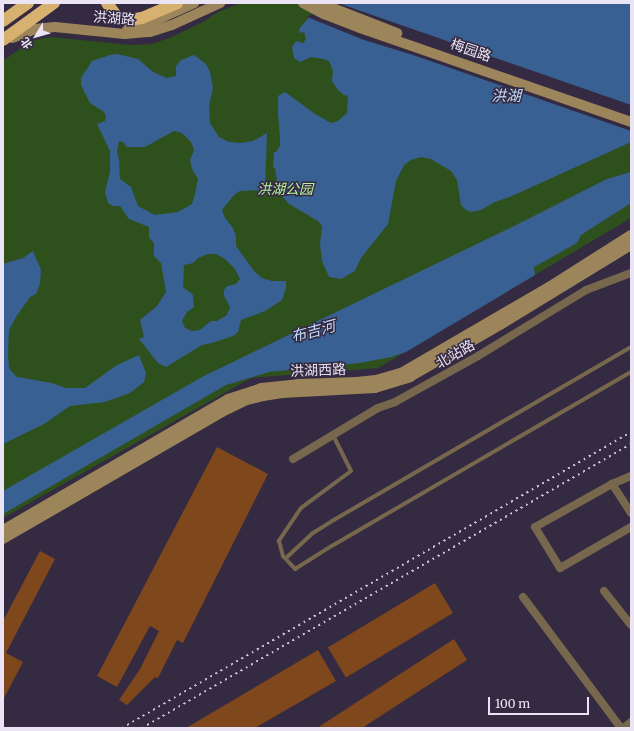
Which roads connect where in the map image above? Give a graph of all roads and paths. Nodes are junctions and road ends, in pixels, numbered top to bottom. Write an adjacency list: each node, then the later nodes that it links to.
1 (28, 3): 9 (highway)
2 (54, 3): 11 (highway)
3 (107, 3): 4 (highway)
4 (177, 3)
5 (194, 3): 10 (main road)
6 (220, 3): 10 (main road, 洪湖路)
7 (303, 3): 13 (main road, 梅园路)
8 (320, 3): 12 (main road, 梅园路)
9 (3, 21)
10 (110, 32): 11 (main road, 洪湖路)
11 (3, 41)
12 (631, 115)
13 (631, 122)
14 (631, 238): 24 (main road, 洪湖西路); 25 (main road, 洪湖西路)
15 (631, 274): 18 (street, 北站路)
16 (631, 347): 26 (lane)
17 (631, 372): 26 (lane)
18 (333, 435): 19 (street, 北站路); 26 (lane)
19 (293, 459)
20 (631, 476): 21 (street)
21 (612, 484): 22 (street); 23 (street)
22 (631, 513)
23 (631, 527)
24 (3, 530)
25 (3, 539)
26 (286, 558)
27 (604, 591): 29 (street)
28 (523, 597): 30 (street)
29 (631, 625)
30 (627, 726)

